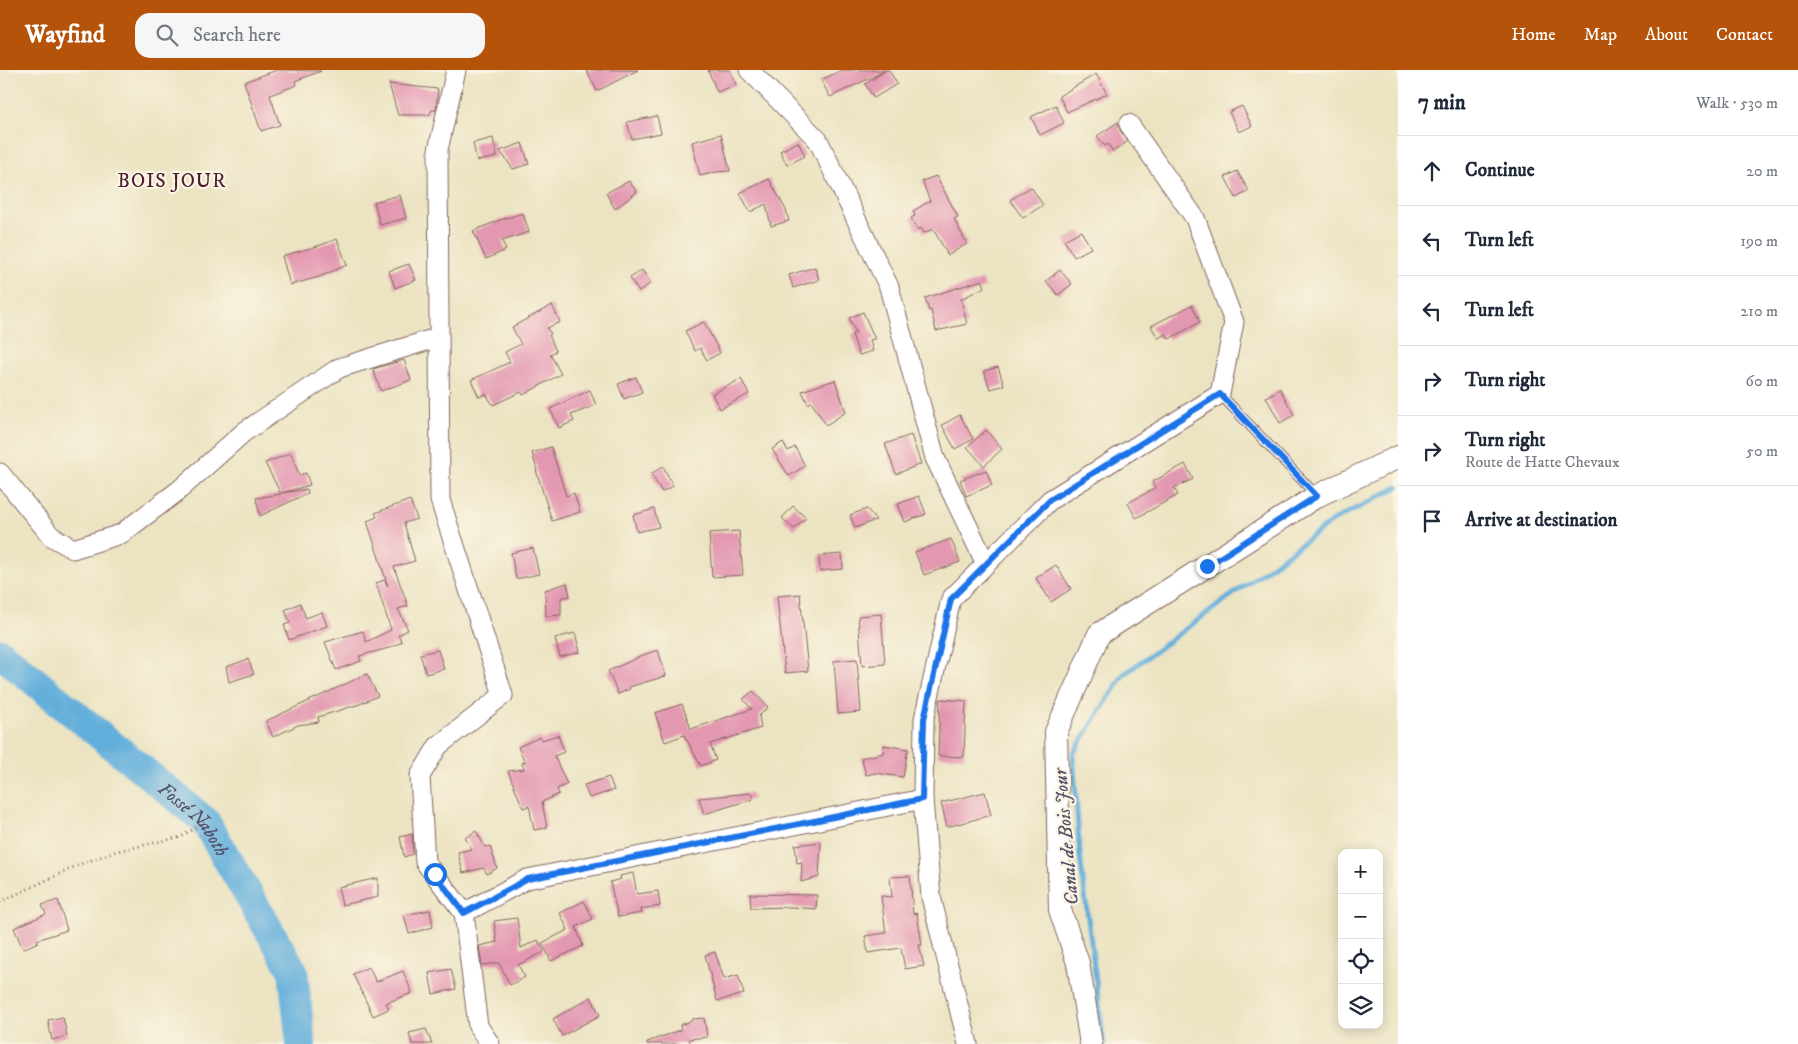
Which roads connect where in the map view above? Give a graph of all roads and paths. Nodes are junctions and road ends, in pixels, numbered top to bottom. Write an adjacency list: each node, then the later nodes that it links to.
1 (456, 70): 4 (street)
2 (749, 70): 9 (street)
3 (1129, 124): 5 (street)
4 (439, 337): 7 (street); 13 (street)
5 (1220, 394): 8 (lane); 9 (street)
6 (1398, 457): 8 (street)
7 (0, 473)
8 (1317, 496): 16 (street)
9 (986, 564): 10 (street)
10 (922, 799): 13 (street); 15 (street)
11 (204, 821): 12 (path)
12 (0, 902)
13 (464, 913): 14 (street)
14 (490, 1044)
15 (968, 1044)
16 (1092, 1044)

